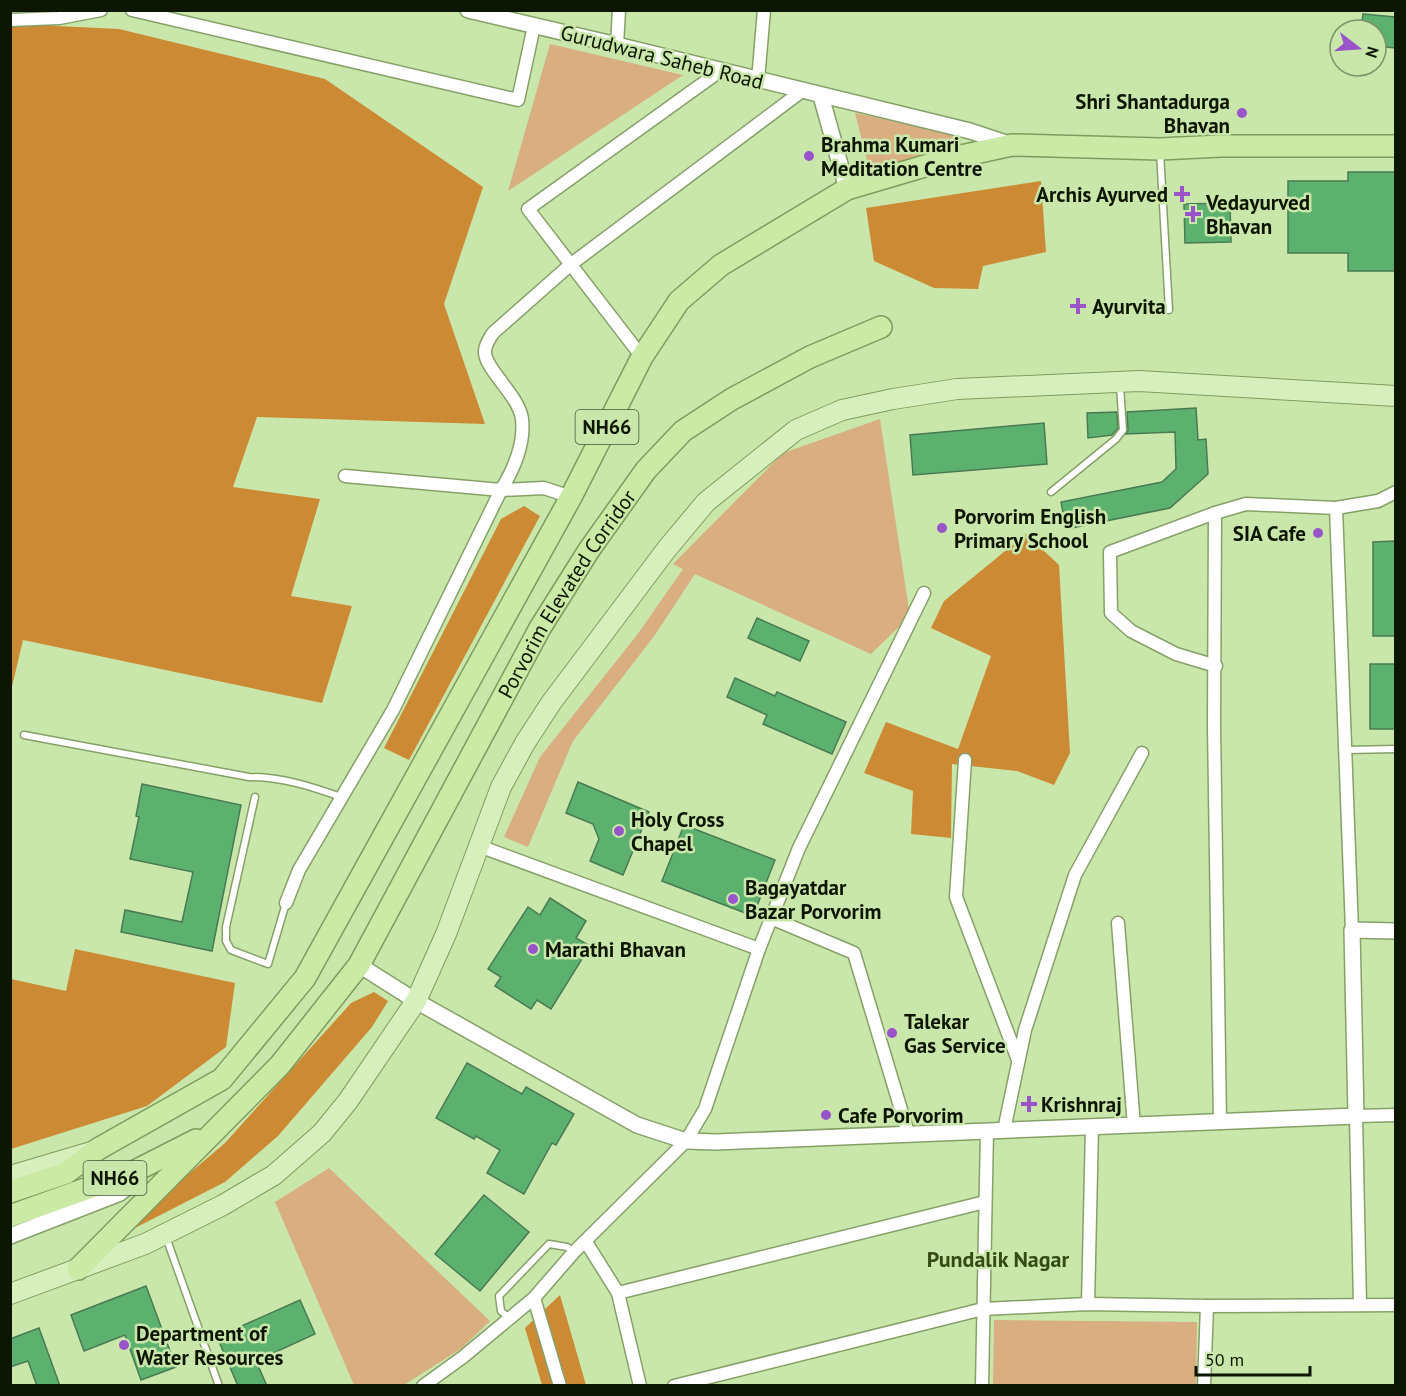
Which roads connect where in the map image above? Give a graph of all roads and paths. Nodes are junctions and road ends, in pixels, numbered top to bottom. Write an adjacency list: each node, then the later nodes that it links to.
1 (100, 10): 6 (street)
2 (132, 10): 7 (street)
3 (468, 10): 7 (street, Gurudwara Saheb Road)
4 (619, 10): 8 (street)
5 (764, 10): 10 (street)
6 (10, 20)
7 (534, 26): 8 (street, Gurudwara Saheb Road)
8 (617, 45): 9 (street, Gurudwara Saheb Road)
9 (720, 71): 10 (street, Gurudwara Saheb Road); 17 (street)
10 (758, 80): 11 (street, Gurudwara Saheb Road)
11 (802, 91): 12 (street, Gurudwara Saheb Road); 17 (street)
12 (821, 96): 13 (street, Gurudwara Saheb Road); 16 (street)
13 (1012, 145): 15 (highway, NH66); 16 (highway, NH66)
14 (1395, 146): 15 (highway, NH66)
15 (1160, 149): 18 (lane)
16 (846, 189): 20 (highway, NH66)
17 (570, 265): 20 (street); 24 (street)
18 (1169, 310)
19 (881, 327): 46 (highway, Porvorim Elevated Corridor)
20 (642, 357): 27 (highway, NH66)
21 (1120, 382): 22 (main road); 25 (lane); 39 (main road)
22 (1395, 396)
23 (345, 476): 24 (street)
24 (501, 490): 27 (street); 38 (street)
25 (1051, 492)
26 (1395, 492): 28 (street)
27 (571, 497): 59 (highway, NH66)
28 (1336, 508): 29 (street); 34 (street)
29 (1215, 513): 31 (street); 31 (street)
30 (924, 593): 41 (street)
31 (1216, 666): 51 (street)
32 (24, 735): 38 (lane)
33 (1395, 749): 34 (lane)
34 (1346, 750): 43 (street)
35 (1142, 753): 48 (street)
36 (965, 759): 48 (street)
37 (255, 797): 40 (lane)
38 (342, 797): 40 (street)
39 (479, 846): 45 (street); 47 (main road)
40 (286, 903)
41 (771, 918): 45 (street); 57 (street)
42 (1118, 923): 52 (street)
43 (1352, 930): 44 (street); 50 (street)
44 (1395, 931)
45 (759, 950): 58 (street)
46 (359, 965): 47 (street); 54 (highway, NH66)
47 (416, 1000): 58 (street); 65 (main road)
48 (1019, 1061): 56 (street)
49 (1395, 1115): 50 (street)
50 (1356, 1116): 51 (street); 74 (street)
51 (1220, 1123): 52 (street)
52 (1134, 1125): 53 (street)
53 (1092, 1127): 56 (street); 73 (street)
54 (215, 1130): 60 (highway, NH66); 69 (highway)
55 (987, 1130): 56 (street); 57 (street); 63 (street)
56 (1004, 1130)
57 (908, 1133): 58 (street)
58 (686, 1141): 67 (street)
59 (98, 1149): 61 (main road); 62 (highway, NH66)
60 (144, 1166): 64 (highway, NH66); 66 (street)
61 (10, 1176)
62 (10, 1192)
63 (985, 1202): 70 (street); 77 (street)
64 (10, 1216)
65 (165, 1234): 69 (main road); 79 (lane)
66 (10, 1236)
67 (586, 1242): 68 (street); 70 (street)
68 (574, 1252): 72 (street); 78 (lane)
69 (78, 1269): 71 (main road)
70 (618, 1293): 82 (street)
71 (10, 1294)
72 (534, 1298): 78 (street); 81 (street)
73 (1088, 1304): 76 (street); 77 (street)
74 (1360, 1305): 75 (street); 76 (street)
75 (1395, 1305)
76 (1207, 1306): 85 (street)
77 (984, 1309): 83 (street); 84 (street)
78 (509, 1318): 80 (street)
79 (219, 1386)
80 (423, 1386)
81 (560, 1386)
82 (640, 1386)
83 (674, 1386)
84 (982, 1386)
85 (1204, 1386)

